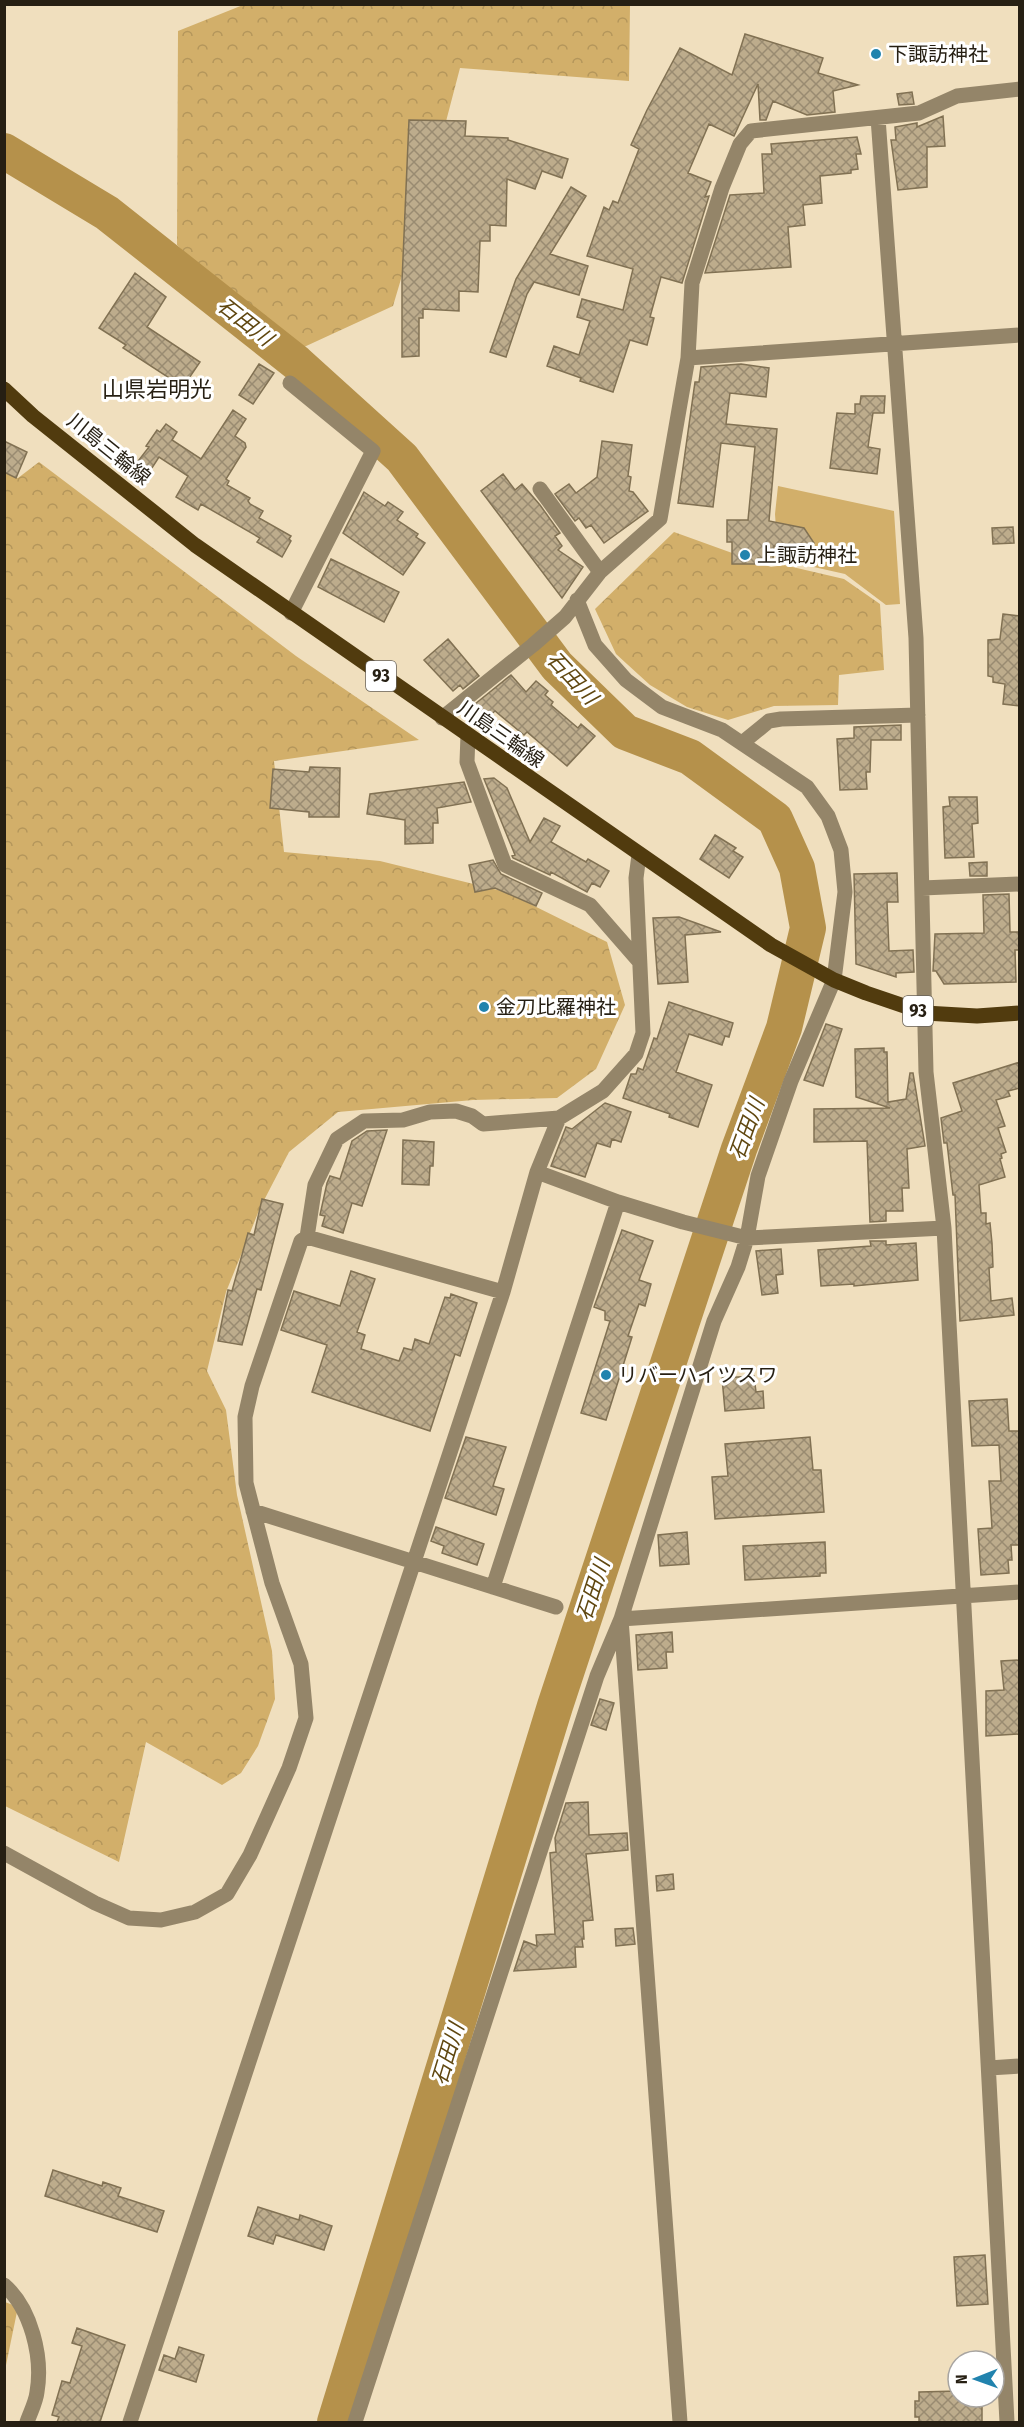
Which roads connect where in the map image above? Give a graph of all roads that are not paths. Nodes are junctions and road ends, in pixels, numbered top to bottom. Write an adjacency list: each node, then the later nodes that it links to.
1 (1020, 89): 2 (street)
2 (878, 118): 4 (street); 5 (street)
3 (1020, 335): 4 (street)
4 (894, 345): 5 (street); 12 (street)
5 (688, 358): 9 (street)
6 (290, 384): 11 (street)
7 (4, 389): 11 (main road, 川島三輪線 / 93)
8 (540, 489): 9 (street)
9 (600, 572): 10 (street)
10 (577, 600): 13 (street); 15 (street)
11 (291, 613): 13 (main road, 川島三輪線 / 93)
12 (918, 715): 15 (street); 18 (street)
13 (442, 718): 14 (main road, 川島三輪線 / 93)
14 (468, 735): 16 (main road, 川島三輪線 / 93); 19 (street)
15 (742, 743): 20 (street)
16 (639, 855): 19 (street); 20 (main road, 川島三輪線 / 93)
17 (1020, 884): 18 (street)
18 (922, 888): 21 (street)
19 (638, 960): 23 (street)
20 (829, 977): 21 (main road, 川島三輪線 / 93); 28 (street)
21 (925, 1013): 22 (main road, 川島三輪線 / 93); 26 (street)
22 (1020, 1013)
23 (559, 1118): 24 (street); 27 (street)
24 (537, 1172): 25 (street); 29 (street)
25 (618, 1202): 28 (street); 32 (street)
26 (944, 1228): 28 (street); 34 (street)
27 (307, 1237): 29 (street); 30 (street)
28 (747, 1238): 36 (street)
29 (503, 1292): 31 (street)
30 (254, 1511): 31 (street); 37 (street)
31 (415, 1561): 32 (street); 42 (street)
32 (493, 1587): 35 (street)
33 (1020, 1592): 34 (street)
34 (962, 1596): 36 (street); 39 (street)
35 (556, 1607)
36 (621, 1618): 43 (street); 44 (street)
37 (4, 1853)
38 (1020, 2066): 39 (street)
39 (989, 2068): 45 (street)
40 (4, 2285): 41 (street)
41 (27, 2422)
42 (130, 2422)
43 (355, 2422)
44 (680, 2422)
45 (1007, 2422)

